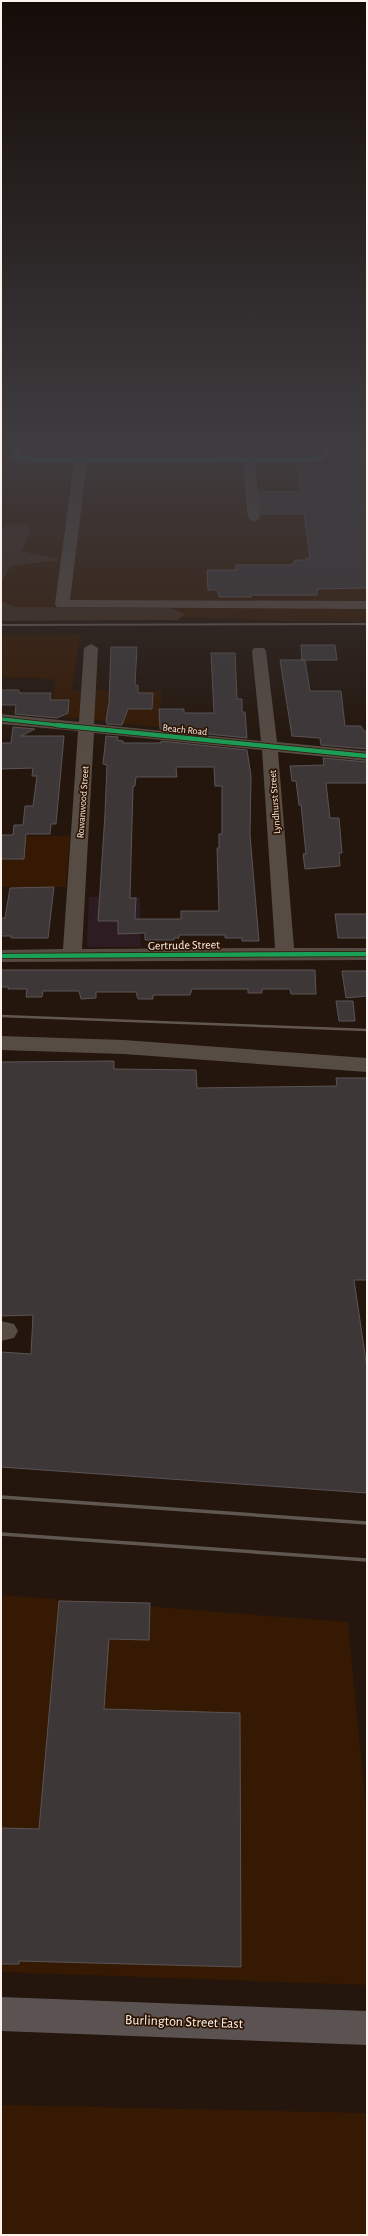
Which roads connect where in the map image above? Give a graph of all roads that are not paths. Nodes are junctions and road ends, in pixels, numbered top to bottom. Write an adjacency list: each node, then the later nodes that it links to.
1 (69, 547): 2 (street)
2 (367, 605)
3 (91, 648): 6 (street, Rowanwood Street)
4 (259, 651): 7 (street, Lyndhurst Street)
5 (1, 719): 6 (street, Beach Road)
6 (87, 728): 7 (street, Beach Road); 12 (street, Rowanwood Street)
7 (270, 747): 8 (street, Beach Road); 9 (street, Lyndhurst Street)
8 (367, 756)
9 (285, 954): 10 (street, Gertrude Street); 12 (street, Gertrude Street)
10 (367, 954)
11 (1, 956): 12 (street, Gertrude Street)
12 (72, 956)
13 (1, 1043): 14 (street)
14 (367, 1065)
15 (1, 2014): 16 (main road, Burlington Street East)
16 (367, 2028)

